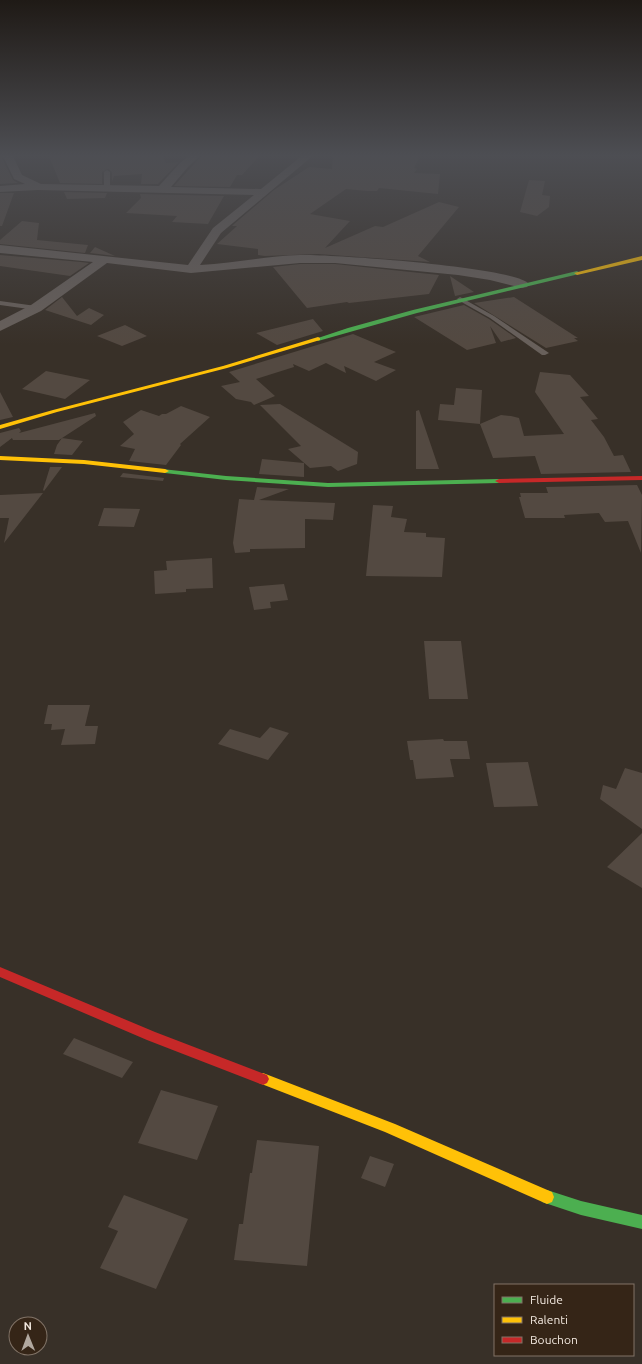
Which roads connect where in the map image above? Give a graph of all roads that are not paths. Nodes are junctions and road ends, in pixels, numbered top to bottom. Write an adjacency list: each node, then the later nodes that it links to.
1 (233, 218): 5 (street)
2 (0, 249): 4 (street)
3 (642, 258): 6 (street)
4 (105, 259): 5 (street); 9 (street)
5 (191, 269): 6 (street)
6 (522, 284): 7 (street)
7 (460, 299): 11 (lane); 12 (street)
8 (0, 303): 9 (lane)
9 (36, 308): 10 (street)
10 (0, 327)
11 (545, 352)
12 (0, 428)
13 (0, 458): 14 (street)
14 (642, 478)
15 (0, 972): 16 (street)
16 (642, 1222)

